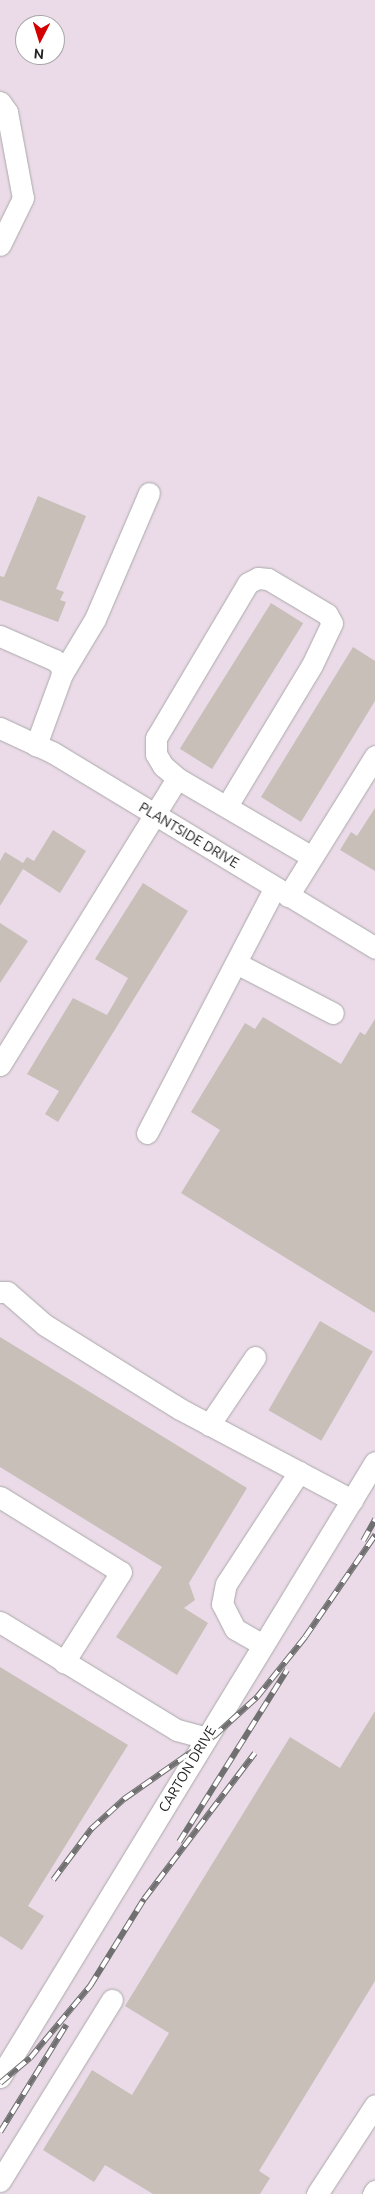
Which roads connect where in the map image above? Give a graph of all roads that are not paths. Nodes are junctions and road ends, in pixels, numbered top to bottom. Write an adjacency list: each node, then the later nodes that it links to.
1 (0, 102): 2 (street)
2 (0, 245)
3 (149, 493): 5 (street)
4 (0, 636): 5 (street)
5 (62, 674): 7 (street)
6 (0, 729): 7 (street, PLANTSIDE DRIVE)
7 (36, 744): 11 (street, PLANTSIDE DRIVE)
8 (375, 756): 12 (street)
9 (177, 778): 10 (street); 10 (street); 11 (street)
10 (227, 806): 12 (street)
11 (155, 814): 13 (street, PLANTSIDE DRIVE); 17 (street)
12 (312, 857): 13 (street)
13 (282, 891): 14 (street, PLANTSIDE DRIVE); 15 (street)
14 (375, 948)
15 (236, 963): 16 (street); 18 (street)
16 (333, 1013)
17 (0, 1065)
18 (147, 1133)
19 (0, 1292): 21 (street)
20 (255, 1357): 21 (street)
21 (209, 1425): 23 (street)
22 (375, 1462): 25 (street, CARTON DRIVE)
23 (299, 1472): 25 (street); 27 (street)
24 (0, 1498): 28 (street)
25 (352, 1500): 27 (street, CARTON DRIVE)
26 (0, 1622): 28 (street)
27 (263, 1645): 29 (street, CARTON DRIVE)
28 (64, 1662): 29 (street)
29 (206, 1738): 31 (street, CARTON DRIVE)
30 (112, 2000): 33 (street)
31 (0, 2077)
32 (374, 2109): 34 (street)
33 (0, 2181)
34 (317, 2194)

